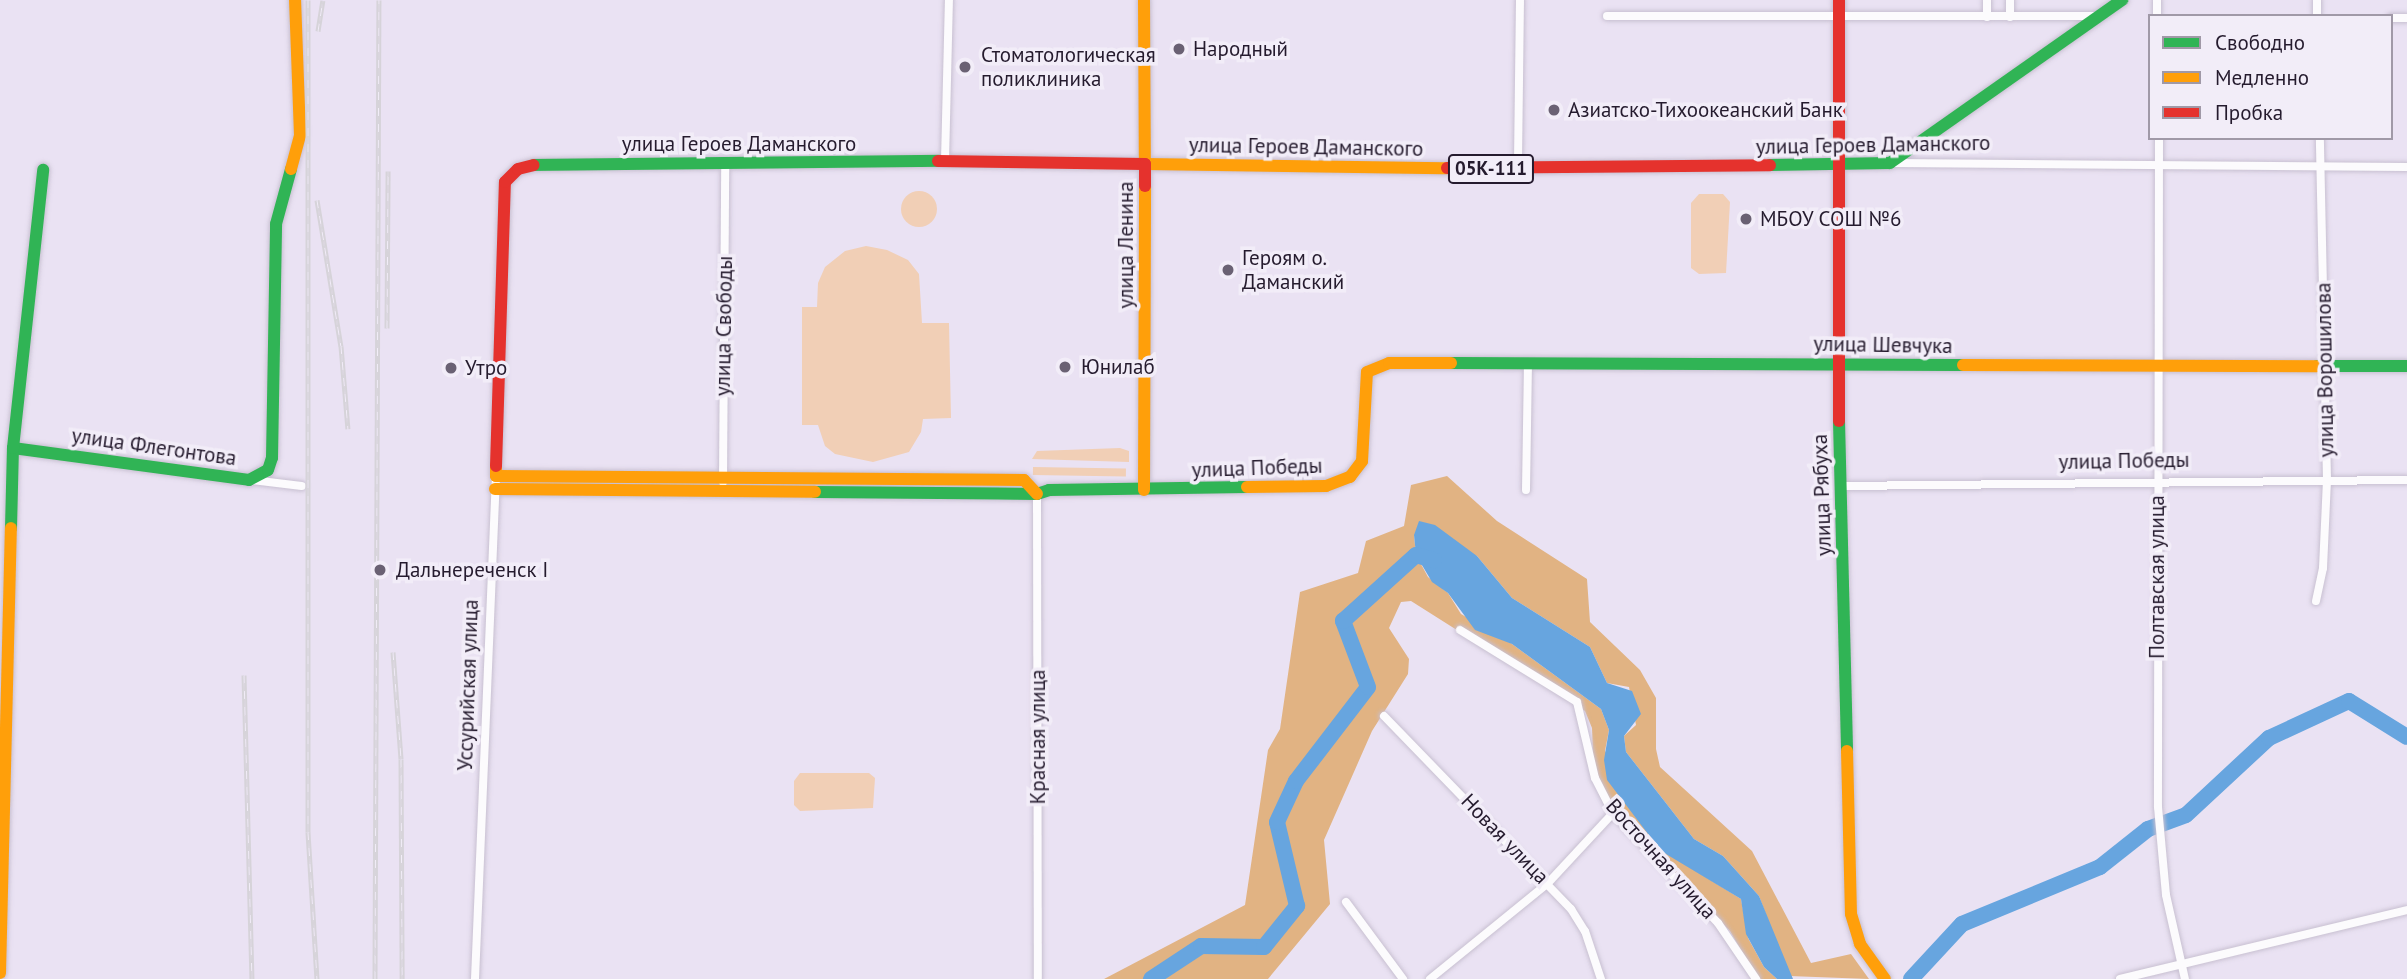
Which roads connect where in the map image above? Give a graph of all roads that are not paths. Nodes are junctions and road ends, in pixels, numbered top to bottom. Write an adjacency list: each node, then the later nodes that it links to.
1 (295, 0): 35 (main road)
2 (949, 0): 16 (street)
3 (1144, 0): 20 (main road, улица Ленина)
4 (1520, 0): 17 (street)
5 (1839, 0): 10 (main road, улица Рябуха)
6 (1987, 0): 12 (street)
7 (2010, 0): 13 (street)
8 (2122, 0): 11 (main road)
9 (1606, 16): 10 (street)
10 (1839, 16): 12 (street); 22 (main road, улица Рябуха)
11 (2102, 16): 13 (street); 19 (main road)
12 (1987, 17): 13 (street)
13 (2010, 17)
14 (2159, 140): 21 (street, Полтавская улица)
15 (2320, 140): 24 (street, улица Ворошилова)
16 (945, 161): 18 (main road, улица Героев Даманского / 05К-111); 20 (main road, улица Героев Даманского / 05К-111)
17 (1517, 162)
18 (725, 163): 26 (main road, улица Героев Даманского / 05К-111); 39 (street, улица Свободы)
19 (1890, 163): 21 (street, улица Героев Даманского); 22 (main road, улица Героев Даманского / 05К-111)
20 (1145, 164): 22 (main road, улица Героев Даманского / 05К-111); 42 (main road, улица Ленина)
21 (2160, 164): 24 (street, улица Героев Даманского); 31 (street, Полтавская улица)
22 (1836, 165): 27 (main road, улица Рябуха)
23 (2407, 167): 24 (street, улица Героев Даманского)
24 (2321, 168): 29 (street, улица Ворошилова)
25 (43, 170): 33 (main road)
26 (505, 182): 38 (main road, Уссурийская улица / 05К-111)
27 (1841, 363): 28 (main road, улица Шевчука); 31 (main road, улица Шевчука); 41 (main road, улица Рябуха)
28 (1528, 365): 32 (main road, улица Шевчука); 43 (street)
29 (2326, 366): 30 (main road, улица Шевчука); 31 (main road, улица Шевчука); 36 (street, улица Ворошилова)
30 (2407, 366)
31 (2156, 368): 34 (street, Полтавская улица)
32 (1366, 377): 42 (main road, улица Победы)
33 (7, 447): 35 (main road, улица Флегонтова); 53 (main road)
34 (2157, 479): 36 (street, улица Победы); 41 (street, улица Победы); 52 (street, Полтавская улица)
35 (249, 480): 40 (street, улица Флегонтова)
36 (2327, 480): 37 (street, улица Победы); 45 (street, улица Ворошилова)
37 (2407, 480)
38 (495, 482): 39 (main road, улица Победы); 54 (street, Уссурийская улица)
39 (723, 482): 44 (main road, улица Победы)
40 (302, 486)
41 (1841, 486): 60 (main road, улица Рябуха)
42 (1144, 490): 44 (main road, улица Победы)
43 (1527, 490)
44 (1037, 494): 55 (street, Красная улица)
45 (2316, 601)
46 (1460, 630): 48 (street, Восточная улица)
47 (1384, 716): 49 (street, Новая улица)
48 (1613, 813): 49 (street); 59 (street, Восточная улица)
49 (1548, 883): 57 (street); 58 (street, Новая улица)
50 (1346, 902): 56 (street)
51 (2407, 909): 52 (street)
52 (2180, 964): 61 (street); 62 (street)
53 (0, 972)
54 (475, 979)
55 (1038, 979)
56 (1404, 979)
57 (1430, 979)
58 (1601, 979)
59 (1756, 979)
60 (1885, 979)
61 (2119, 979)
62 (2185, 979)

